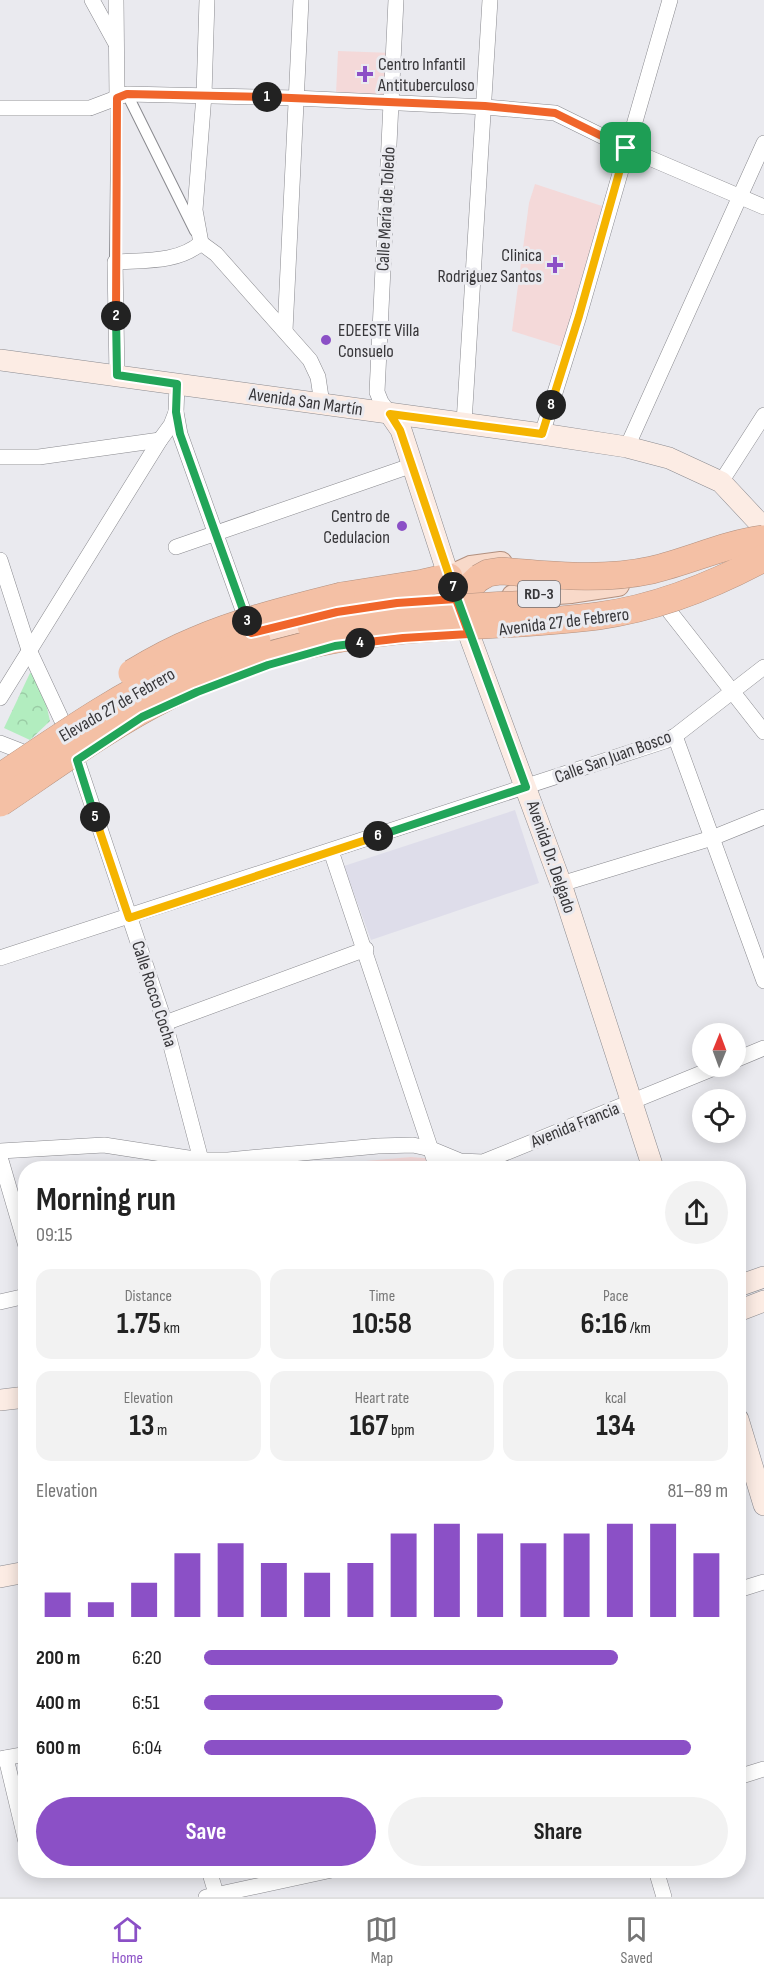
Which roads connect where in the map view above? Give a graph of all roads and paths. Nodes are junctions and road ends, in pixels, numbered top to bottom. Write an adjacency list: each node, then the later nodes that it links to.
1 (92, 0): 8 (street)
2 (116, 0): 8 (street)
3 (207, 0): 9 (street)
4 (301, 0): 11 (street)
5 (396, 0): 12 (street, Calle María de Toledo)
6 (490, 0): 13 (street)
7 (669, 0): 16 (street)
8 (117, 45): 10 (street)
9 (204, 95): 10 (street); 11 (street); 19 (street)
10 (122, 96): 14 (street); 19 (street); 20 (street)
11 (295, 98): 12 (street); 21 (street)
12 (391, 102): 13 (street); 27 (street, Calle María de Toledo)
13 (485, 106): 16 (street); 29 (street)
14 (0, 108)
15 (764, 143): 17 (street)
16 (626, 148): 17 (street); 30 (street)
17 (740, 196): 18 (street); 32 (street)
18 (764, 207)
19 (201, 243): 20 (street); 21 (street)
20 (116, 262): 23 (street)
21 (285, 331): 25 (street)
22 (0, 360): 23 (main road, Avenida San Martín)
23 (117, 375): 24 (main road, Avenida San Martín)
24 (177, 384): 25 (main road, Avenida San Martín); 26 (street)
25 (322, 404): 27 (main road, Avenida San Martín)
26 (176, 412): 31 (street); 36 (street)
27 (390, 414): 29 (main road, Avenida San Martín); 34 (main road, Avenida Dr. Delgado)
28 (764, 415): 35 (street)
29 (464, 423): 30 (main road, Avenida San Martín)
30 (542, 434): 32 (main road, Avenida San Martín)
31 (160, 440): 33 (street); 45 (street)
32 (627, 447): 35 (main road, Avenida San Martín)
33 (0, 458)
34 (413, 465): 36 (street); 41 (main road, Avenida Dr. Delgado)
35 (721, 482): 37 (main road, Avenida San Martín)
36 (217, 534): 38 (street); 43 (street)
37 (764, 543): 40 (main road, Avenida 27 de Febrero / RD-3); 41 (highway, bridge); 42 (main road, Avenida 27 de Febrero / RD-3); 53 (highway, Elevado 27 de Febrero / RD-3, bridge); 58 (highway, Elevado 27 de Febrero / RD-3, bridge)
38 (176, 547)
39 (0, 560): 45 (street, Calle Rocco Cocha)
40 (664, 576): 41 (main road, Avenida 27 de Febrero / RD-3); 41 (main road)
41 (453, 588): 43 (main road, Avenida 27 de Febrero / RD-3); 44 (main road, Avenida Dr. Delgado); 53 (highway, bridge)
42 (666, 607): 44 (main road, Avenida 27 de Febrero / RD-3); 47 (street)
43 (251, 633): 49 (main road, Avenida 27 de Febrero / RD-3)
44 (469, 634): 55 (main road, Avenida 27 de Febrero / RD-3); 57 (main road, Avenida Dr. Delgado)
45 (29, 650): 48 (street); 49 (street, Calle Rocco Cocha)
46 (764, 667): 47 (street, Calle San Juan Bosco)
47 (733, 691): 50 (street); 51 (street, Calle San Juan Bosco)
48 (0, 698)
49 (64, 725): 53 (main road, Avenida 27 de Febrero / RD-3); 55 (street, Calle Rocco Cocha)
50 (764, 732)
51 (675, 736): 57 (street, Calle San Juan Bosco); 61 (street)
52 (0, 742): 53 (street)
53 (35, 748): 54 (main road, Avenida 27 de Febrero / RD-3); 55 (street); 56 (highway, Elevado 27 de Febrero / RD-3, bridge)
54 (0, 766)
55 (73, 769): 59 (main road, Avenida 27 de Febrero / RD-3); 64 (street, Calle Rocco Cocha)
56 (0, 777)
57 (526, 787): 62 (street, Calle San Juan Bosco); 63 (main road, Avenida Dr. Delgado)
58 (0, 803)
59 (0, 810)
60 (764, 817): 61 (street)
61 (712, 838): 63 (street); 67 (street)
62 (332, 851): 64 (street, Calle San Juan Bosco); 65 (street)
63 (561, 884): 72 (main road, Avenida Dr. Delgado)
64 (129, 918): 66 (street, Calle San Juan Bosco); 68 (street, Calle Rocco Cocha)
65 (366, 949): 68 (street); 73 (street)
66 (0, 958)
67 (764, 981)
68 (165, 1023): 76 (street, Calle Rocco Cocha)
69 (764, 1048): 70 (street)
70 (746, 1055)
71 (692, 1077): 72 (street, Avenida Francia)
72 (631, 1102): 79 (street, Avenida Francia); 80 (main road, Avenida Dr. Delgado)
73 (431, 1149): 76 (street, Avenida Francia); 77 (street); 78 (street, Avenida Francia)
74 (0, 1151): 76 (street, Avenida Francia)
75 (0, 1158): 81 (street)
76 (201, 1160)
77 (435, 1161)
78 (460, 1161)
79 (485, 1161)
80 (651, 1161)
81 (18, 1219)
82 (764, 1277): 83 (main road)
83 (746, 1284)
84 (18, 1298): 86 (street)
85 (764, 1301): 87 (main road)
86 (0, 1302)
87 (746, 1308)
88 (18, 1398): 89 (main road)
89 (0, 1400)
90 (746, 1445): 91 (main road)
91 (764, 1504)
92 (18, 1574): 93 (main road)
93 (0, 1577)
94 (764, 1582): 95 (street)
95 (746, 1588)
96 (18, 1755): 97 (street)
97 (3, 1758): 100 (street)
98 (764, 1769): 99 (street)
99 (746, 1775)
100 (18, 1813)
101 (210, 1878): 104 (street)
102 (295, 1878): 104 (street)
103 (658, 1878): 105 (street)
104 (213, 1896)
105 (664, 1897)

